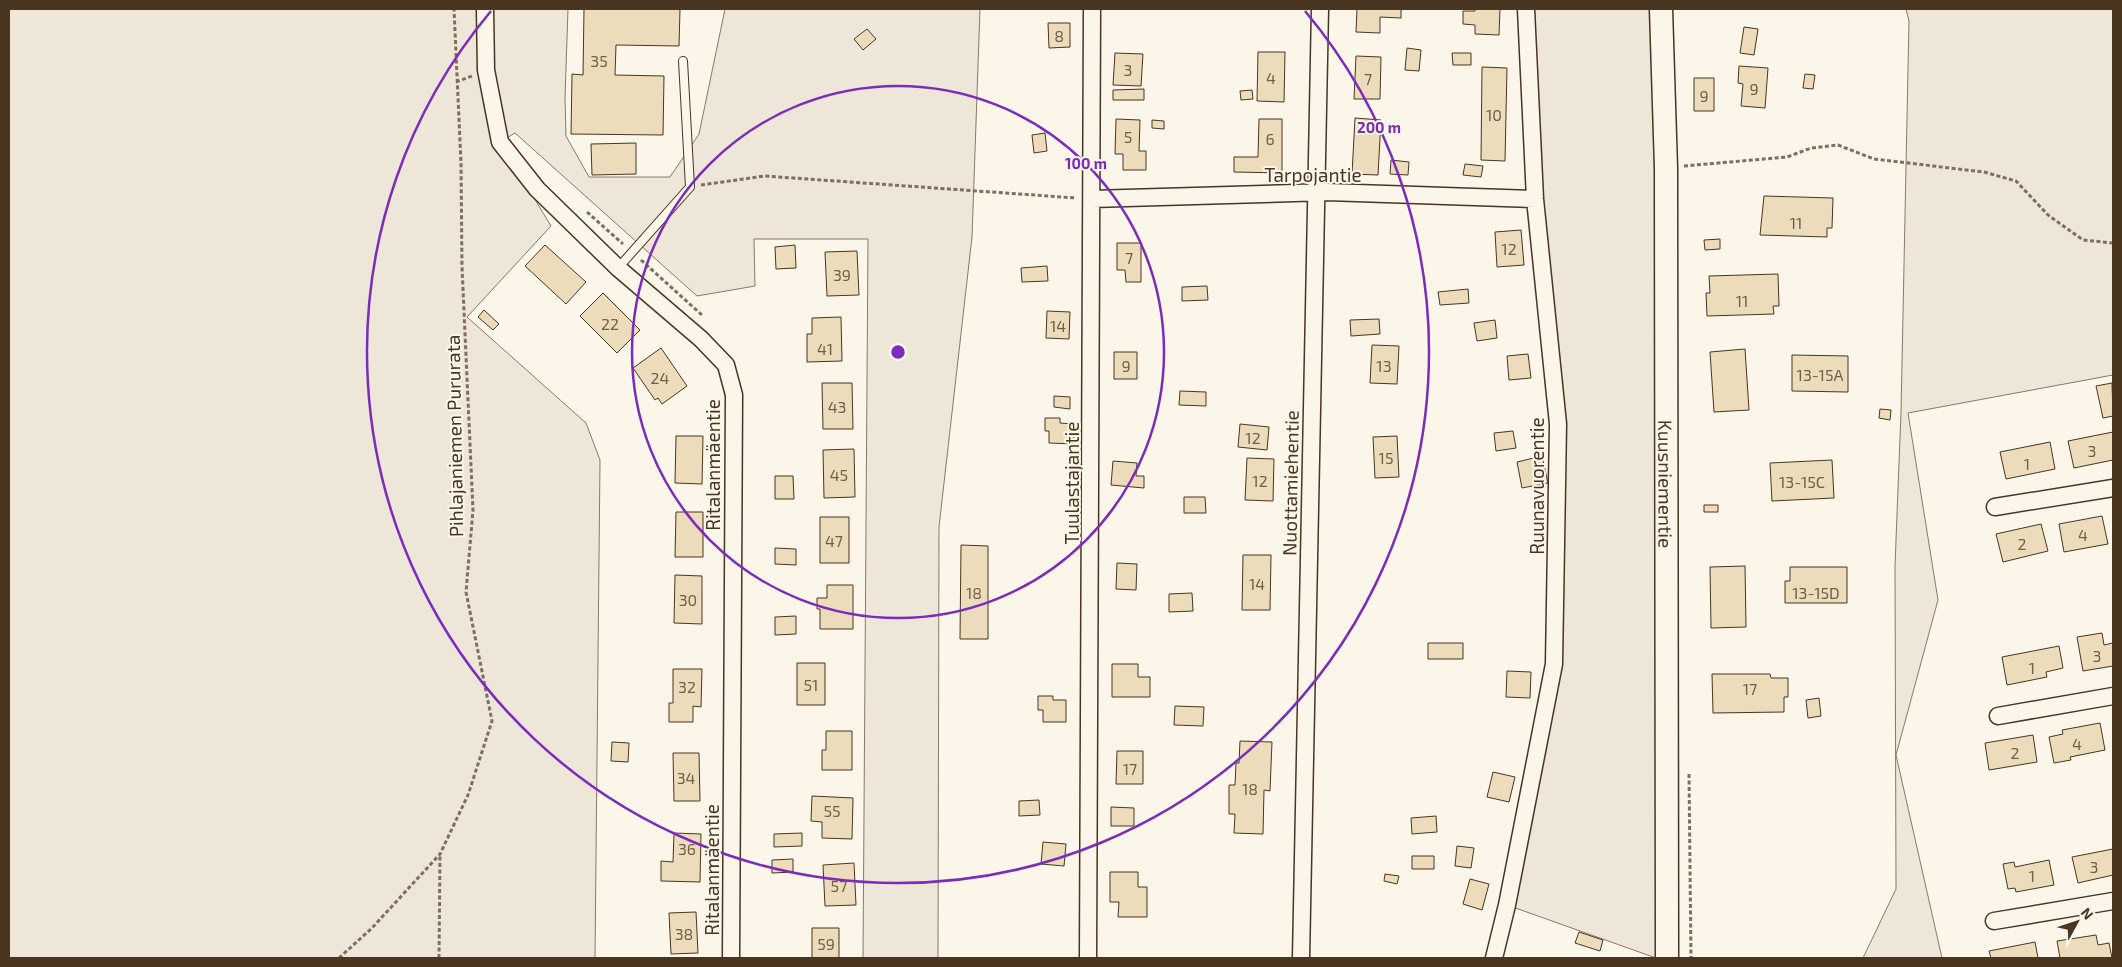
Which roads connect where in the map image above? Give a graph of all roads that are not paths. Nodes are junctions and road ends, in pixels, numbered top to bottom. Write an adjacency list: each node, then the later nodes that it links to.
1 (485, 9): 10 (street, Ritalanmäentie)
2 (1092, 9): 8 (street, Tuulastajantie)
3 (1320, 9): 7 (street, Nuottamiehentie)
4 (1526, 9): 9 (street, Ruunavuorentie)
5 (1661, 9): 21 (street, Kuusniementie)
6 (683, 61): 10 (lane)
7 (1315, 193): 8 (street, Tarpojantie); 9 (street, Tarpojantie); 19 (street, Nuottamiehentie)
8 (1092, 199): 18 (street, Tuulastajantie)
9 (1535, 199): 20 (street, Ruunavuorentie)
10 (618, 268): 17 (street, Ritalanmäentie)
11 (2113, 488): 12 (street)
12 (1995, 507)
13 (2113, 696): 14 (street)
14 (1998, 716)
15 (2113, 901): 16 (street)
16 (1994, 921)
17 (731, 958)
18 (1088, 958)
19 (1301, 958)
20 (1494, 958)
21 (1667, 958)

